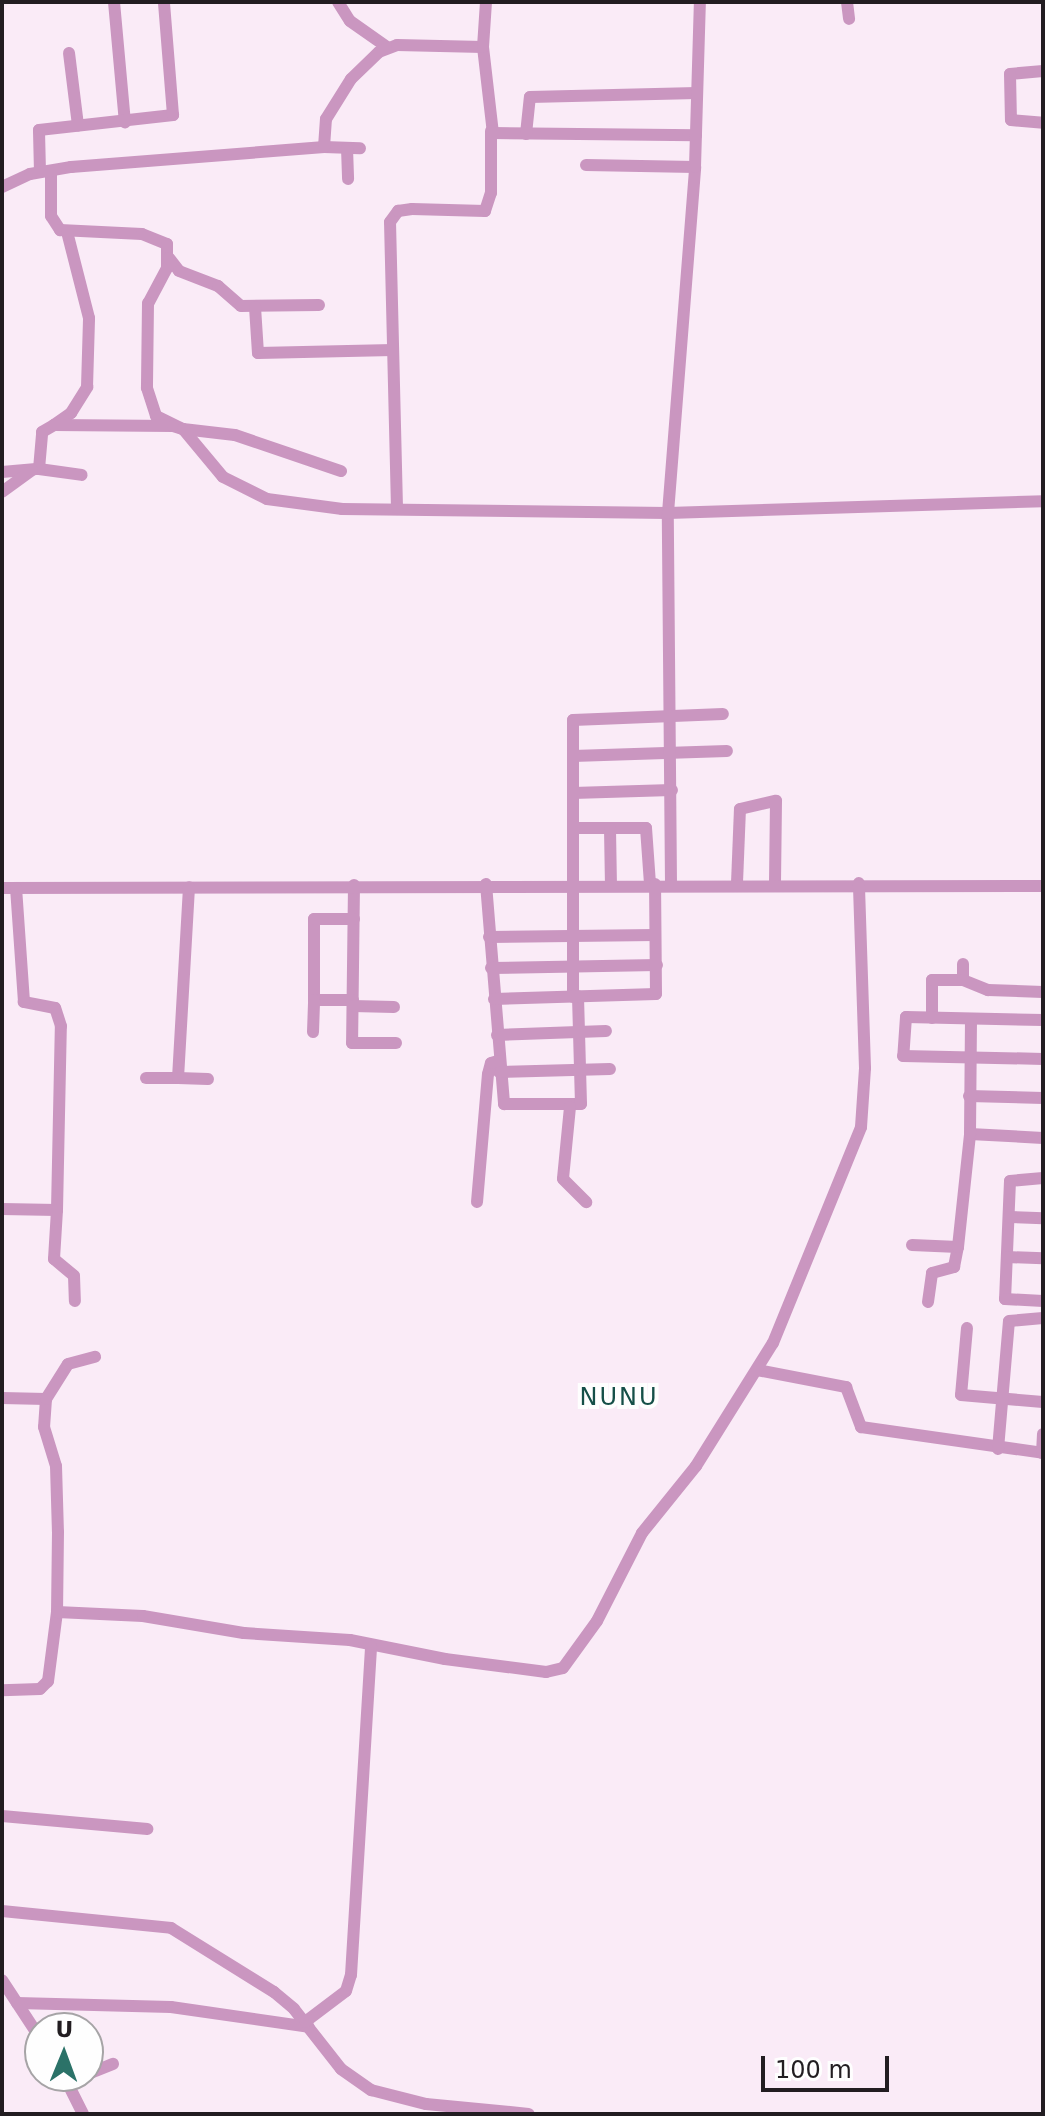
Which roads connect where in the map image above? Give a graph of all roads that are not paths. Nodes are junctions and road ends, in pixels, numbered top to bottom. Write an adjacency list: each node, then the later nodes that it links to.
1 (114, 2): 13 (street)
2 (164, 2): 13 (street)
3 (338, 2): 8 (street)
4 (486, 2): 9 (street)
5 (700, 2): 12 (street)
6 (847, 2): 7 (street)
7 (849, 19)
8 (387, 47): 9 (street); 19 (street)
9 (483, 47): 16 (street)
10 (69, 53): 15 (street)
11 (1043, 71): 14 (street)
12 (697, 93): 17 (street); 18 (street)
13 (125, 122): 15 (street)
14 (1043, 123)
15 (78, 125): 22 (street)
16 (491, 131): 17 (street); 29 (street)
17 (526, 134): 18 (street)
18 (696, 135): 21 (street)
19 (324, 147): 22 (street); 23 (street)
20 (586, 165): 21 (street)
21 (695, 167): 39 (street)
22 (45, 172): 24 (street); 25 (street)
23 (348, 179)
24 (2, 187)
25 (67, 232): 26 (street); 30 (street)
26 (169, 258): 28 (street); 31 (street)
27 (319, 305): 28 (street)
28 (255, 307): 29 (street)
29 (393, 350): 38 (street)
30 (54, 425): 31 (street); 32 (street)
31 (183, 429): 33 (street); 38 (street)
32 (36, 469): 34 (street); 35 (street); 36 (street)
33 (341, 471)
34 (2, 472)
35 (82, 475)
36 (2, 492)
37 (1043, 501): 39 (street)
38 (397, 508): 39 (street)
39 (668, 513): 41 (street)
40 (723, 714): 41 (street)
41 (670, 716): 43 (street); 44 (street)
42 (727, 751): 43 (street)
43 (670, 754): 44 (street); 45 (street)
44 (573, 756): 46 (street)
45 (672, 790): 46 (street); 55 (street)
46 (573, 793): 47 (street)
47 (573, 828): 48 (street); 52 (street)
48 (610, 829): 53 (street); 54 (street)
49 (737, 883): 55 (street); 57 (street); 57 (street)
50 (859, 883): 57 (street); 58 (street); 115 (street)
51 (486, 884): 52 (street); 56 (street); 65 (street)
52 (571, 884): 53 (street); 63 (street)
53 (611, 884): 54 (street)
54 (653, 884): 55 (street); 64 (street)
55 (671, 884)
56 (354, 885): 59 (street); 62 (street)
57 (775, 885)
58 (1043, 886)
59 (189, 887): 61 (street); 91 (street)
60 (2, 888): 61 (street)
61 (16, 888): 102 (street)
62 (354, 919): 74 (street); 75 (street)
63 (572, 935): 64 (street); 65 (street); 67 (street)
64 (655, 935): 68 (street)
65 (489, 937): 69 (street)
66 (963, 964): 70 (street)
67 (572, 965): 68 (street); 69 (street); 72 (street)
68 (657, 965): 72 (street)
69 (491, 968): 73 (street)
70 (963, 980): 71 (street); 77 (street)
71 (1043, 992)
72 (576, 997): 73 (street); 82 (street)
73 (494, 999): 83 (street)
74 (314, 1000): 75 (street); 81 (street)
75 (353, 1003): 76 (street); 84 (street)
76 (394, 1007)
77 (932, 1018): 78 (street); 85 (street)
78 (971, 1019): 79 (street); 85 (street)
79 (1043, 1020)
80 (606, 1031): 82 (street)
81 (313, 1032)
82 (580, 1032): 83 (street); 88 (street)
83 (497, 1035): 87 (street)
84 (396, 1043)
85 (971, 1058): 86 (street); 93 (street)
86 (1043, 1059)
87 (499, 1067): 88 (street); 95 (street); 99 (street)
88 (583, 1069): 89 (street); 95 (street)
89 (610, 1069)
90 (146, 1078): 91 (street)
91 (178, 1078): 92 (street)
92 (208, 1079)
93 (969, 1096): 94 (street); 96 (street)
94 (1043, 1098)
95 (570, 1107): 100 (street)
96 (970, 1134): 97 (street); 106 (street)
97 (1043, 1138)
98 (1043, 1178): 103 (street)
99 (477, 1202)
100 (586, 1202)
101 (2, 1209): 102 (street)
102 (57, 1210): 109 (street)
103 (1009, 1217): 104 (street); 107 (street)
104 (1043, 1218)
105 (912, 1245): 106 (street)
106 (958, 1247): 111 (street)
107 (1007, 1257): 108 (street); 110 (street)
108 (1043, 1258)
109 (75, 1301)
110 (1043, 1301)
111 (928, 1302)
112 (1043, 1318): 118 (street)
113 (967, 1328): 118 (street)
114 (95, 1357): 117 (street)
115 (757, 1370): 121 (street); 124 (street)
116 (2, 1398): 117 (street)
117 (46, 1399): 123 (street)
118 (1002, 1399): 119 (street); 121 (street)
119 (1043, 1402)
120 (1043, 1434): 122 (street)
121 (998, 1449): 122 (street)
122 (1042, 1453)
123 (57, 1612): 124 (street); 125 (street)
124 (371, 1647): 132 (street)
125 (2, 1690)
126 (2, 1816): 127 (street)
127 (147, 1829)
128 (2, 1911): 132 (street)
129 (2, 1980): 130 (street)
130 (10, 1995): 131 (street); 132 (street)
131 (24, 2015)
132 (307, 2024): 137 (street)
133 (113, 2064): 134 (street)
134 (104, 2068)
135 (72, 2092): 136 (street)
136 (83, 2114)
137 (529, 2114)

